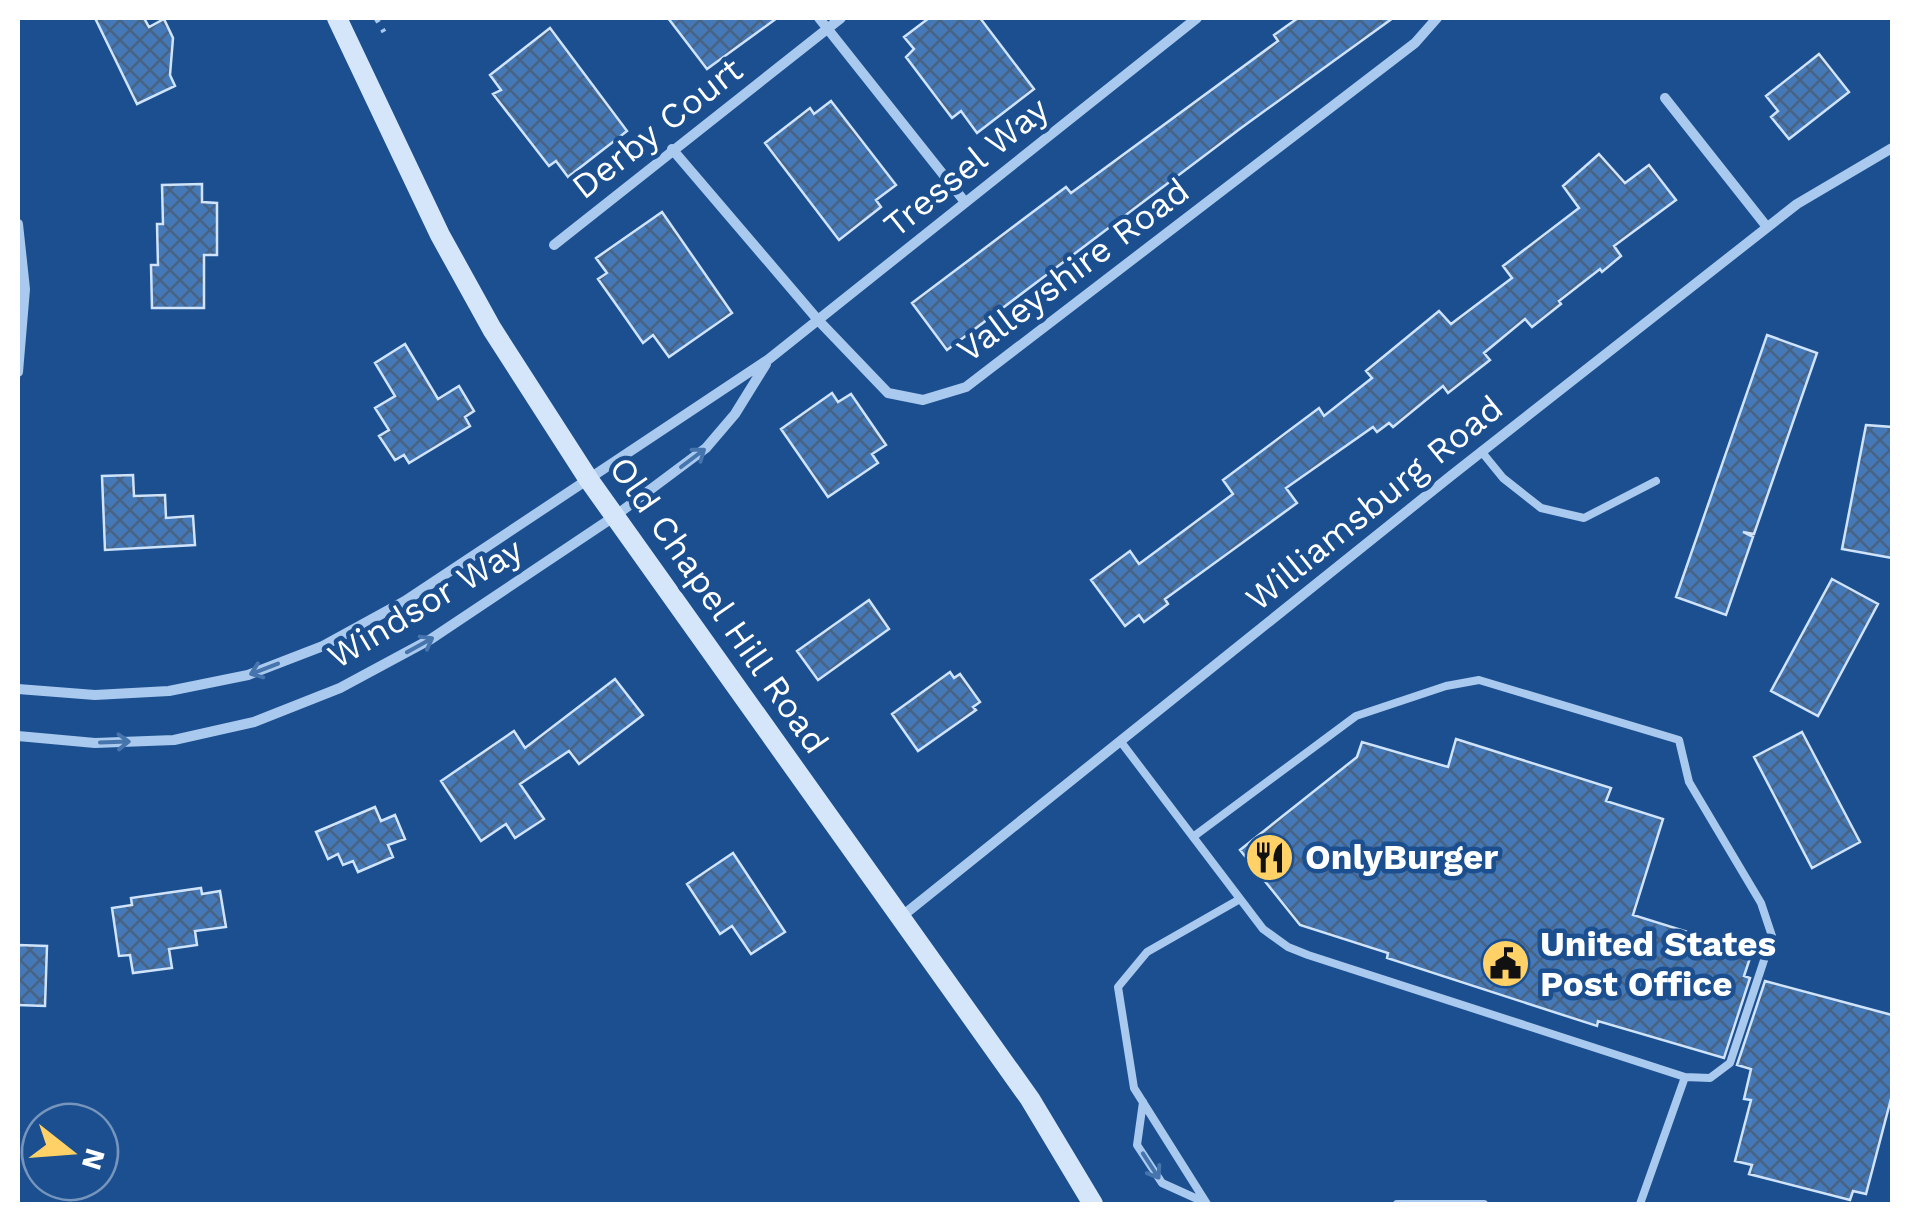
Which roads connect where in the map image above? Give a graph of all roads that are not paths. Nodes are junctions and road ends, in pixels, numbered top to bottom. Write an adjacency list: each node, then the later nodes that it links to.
1 (336, 18): 18 (street, Old Chapel Hill Road)
2 (819, 18): 6 (street)
3 (842, 18): 6 (street, Derby Court)
4 (1197, 18): 10 (street, Tressel Way)
5 (1437, 18): 14 (street, Valleyshire Road)
6 (828, 28): 9 (street, Derby Court); 10 (street)
7 (1665, 98): 12 (street)
8 (1892, 148): 12 (street, Williamsburg Road)
9 (672, 149): 13 (street, Derby Court); 14 (street, Valleyshire Road)
10 (965, 202): 14 (street, Tressel Way)
11 (18, 224): 16 (street)
12 (1767, 227): 17 (street, Williamsburg Road)
13 (554, 246)
14 (818, 320): 15 (street, Tressel Way)
15 (769, 359): 18 (street, Tressel Way); 20 (street, Tressel Way, one-way to 15)
16 (18, 372)
17 (1481, 452): 19 (lane); 23 (street, Williamsburg Road)
18 (589, 480): 20 (street, Old Chapel Hill Road); 21 (street, Windsor Way, one-way to 21)
19 (1656, 481)
20 (615, 516): 22 (street, Windsor Way, one-way to 20); 26 (street, Old Chapel Hill Road)
21 (18, 688)
22 (18, 736)
23 (1122, 742): 24 (lane); 26 (street, Williamsburg Road)
24 (1193, 837): 25 (lane); 27 (lane)
25 (1240, 899): 27 (lane); 28 (lane)
26 (901, 917): 29 (street, Old Chapel Hill Road)
27 (1685, 1077): 33 (lane)
28 (1142, 1102): 30 (lane); 30 (lane, one-way to 30)
29 (1092, 1204)
30 (1206, 1204)
31 (1396, 1204): 32 (lane)
32 (1484, 1204)
33 (1640, 1204)

